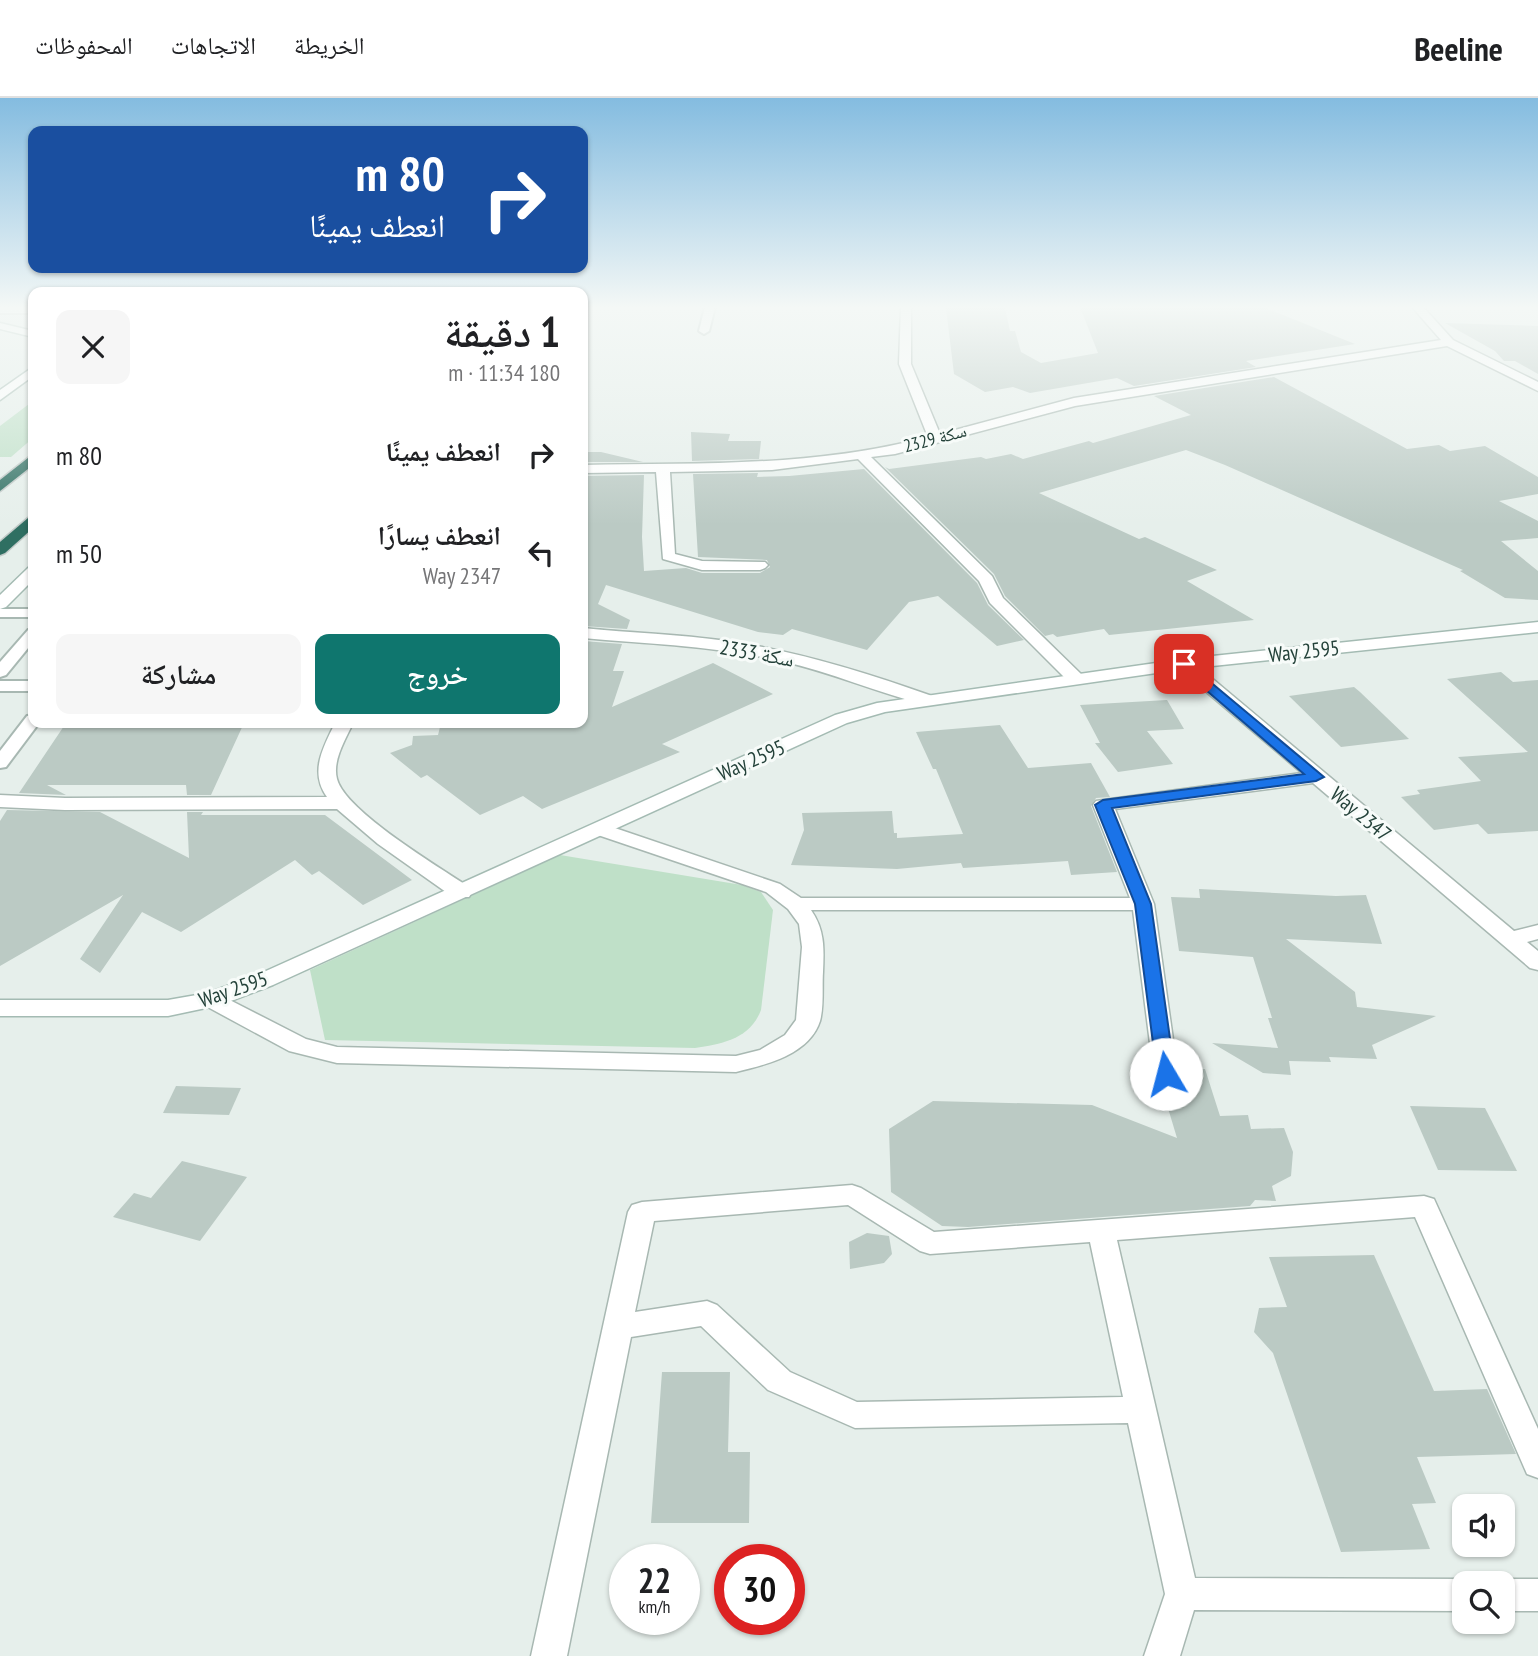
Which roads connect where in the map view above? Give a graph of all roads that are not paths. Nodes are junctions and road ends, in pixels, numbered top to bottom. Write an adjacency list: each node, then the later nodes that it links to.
1 (22, 380): 4 (street)
2 (911, 380): 5 (street)
3 (1213, 380): 5 (street, سكة 2329)
4 (0, 396)
5 (935, 438): 6 (street, سكة 2329)
6 (861, 454): 8 (street, سكة 2329); 23 (street)
7 (28, 462): 10 (highway)
8 (663, 468): 9 (street, سكة 2329); 13 (street)
9 (588, 470)
10 (0, 486)
11 (28, 525): 12 (highway)
12 (0, 550)
13 (760, 565)
14 (28, 576): 15 (street)
15 (0, 604)
16 (0, 613): 17 (lane)
17 (28, 613)
18 (1538, 626): 21 (street, Way 2595)
19 (588, 633): 28 (street, سكة 2333)
20 (28, 639): 22 (lane)
21 (1184, 664): 23 (street, Way 2595); 32 (street, Way 2347)
22 (0, 672)
23 (1075, 678): 28 (street, Way 2595)
24 (28, 686): 25 (lane)
25 (0, 687)
26 (0, 696): 27 (lane)
27 (28, 696)
28 (926, 700): 35 (street, Way 2595)
29 (28, 727): 31 (lane)
30 (342, 728): 34 (street)
31 (0, 763)
32 (1316, 777): 38 (street); 40 (street, Way 2347)
33 (0, 801): 34 (street)
34 (340, 803): 36 (street)
35 (599, 829): 36 (street, Way 2595); 37 (street)
36 (461, 891): 42 (street, Way 2595)
37 (796, 904): 38 (street); 42 (street)
38 (1143, 904): 44 (street)
39 (1538, 932): 40 (street)
40 (1510, 939): 41 (street, Way 2347)
41 (1538, 963)
42 (212, 1000): 43 (street, Way 2595)
43 (0, 1008)
44 (1166, 1074)
45 (1101, 1231): 46 (street); 47 (street); 48 (street)
46 (618, 1327): 47 (street); 53 (street)
47 (1141, 1410): 49 (street)
48 (1538, 1464)
49 (1182, 1594): 50 (street); 54 (street)
50 (1452, 1595)
51 (1515, 1595): 52 (street)
52 (1538, 1595)
53 (549, 1656)
54 (1162, 1656)

